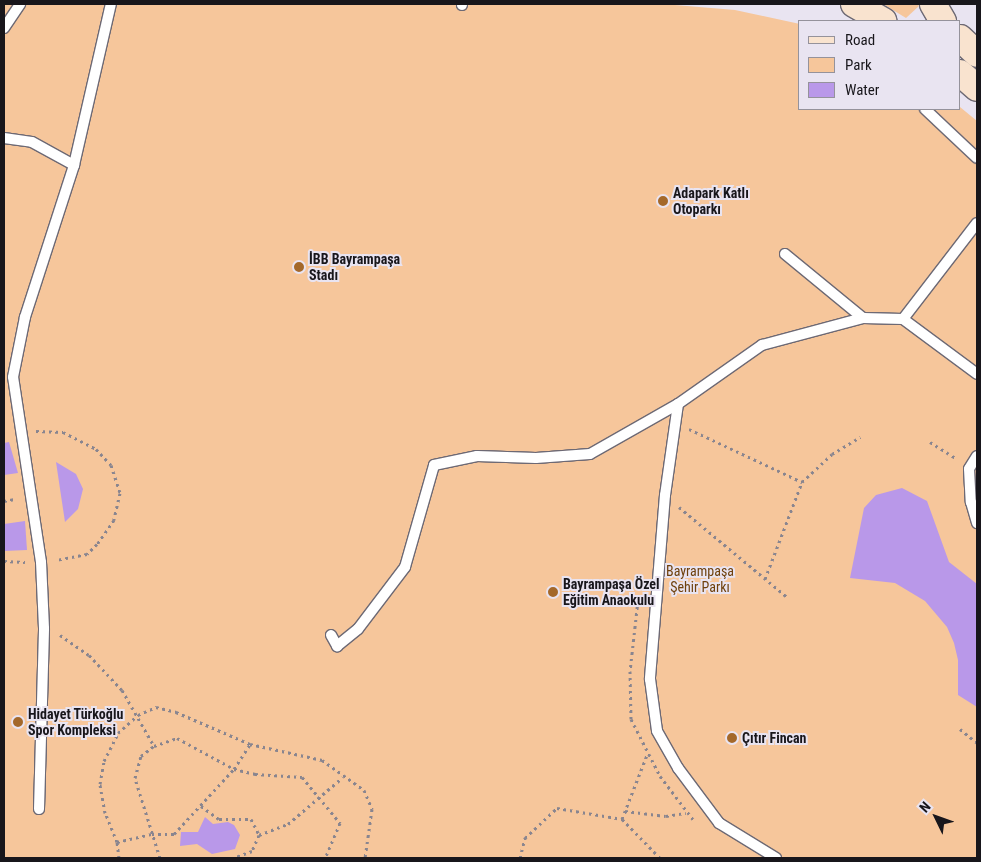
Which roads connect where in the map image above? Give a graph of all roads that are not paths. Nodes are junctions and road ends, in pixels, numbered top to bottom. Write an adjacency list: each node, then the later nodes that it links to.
1 (20, 4): 5 (lane)
2 (111, 4): 16 (lane)
3 (854, 4): 6 (main road)
4 (933, 4): 7 (main road)
5 (11, 8): 8 (lane)
6 (882, 20)
7 (942, 20)
8 (4, 28)
9 (961, 39): 10 (main road)
10 (977, 54)
11 (961, 74): 12 (main road)
12 (977, 88)
13 (926, 110): 15 (lane)
14 (4, 138): 16 (lane)
15 (977, 158)
16 (74, 165): 26 (lane)
17 (977, 223): 20 (lane)
18 (785, 254): 19 (lane)
19 (862, 318): 20 (lane); 22 (lane)
20 (903, 319): 21 (lane)
21 (977, 374)
22 (678, 404): 25 (lane); 27 (lane)
23 (977, 456): 24 (lane)
24 (977, 522)
25 (331, 635)
26 (39, 809)
27 (776, 858)

